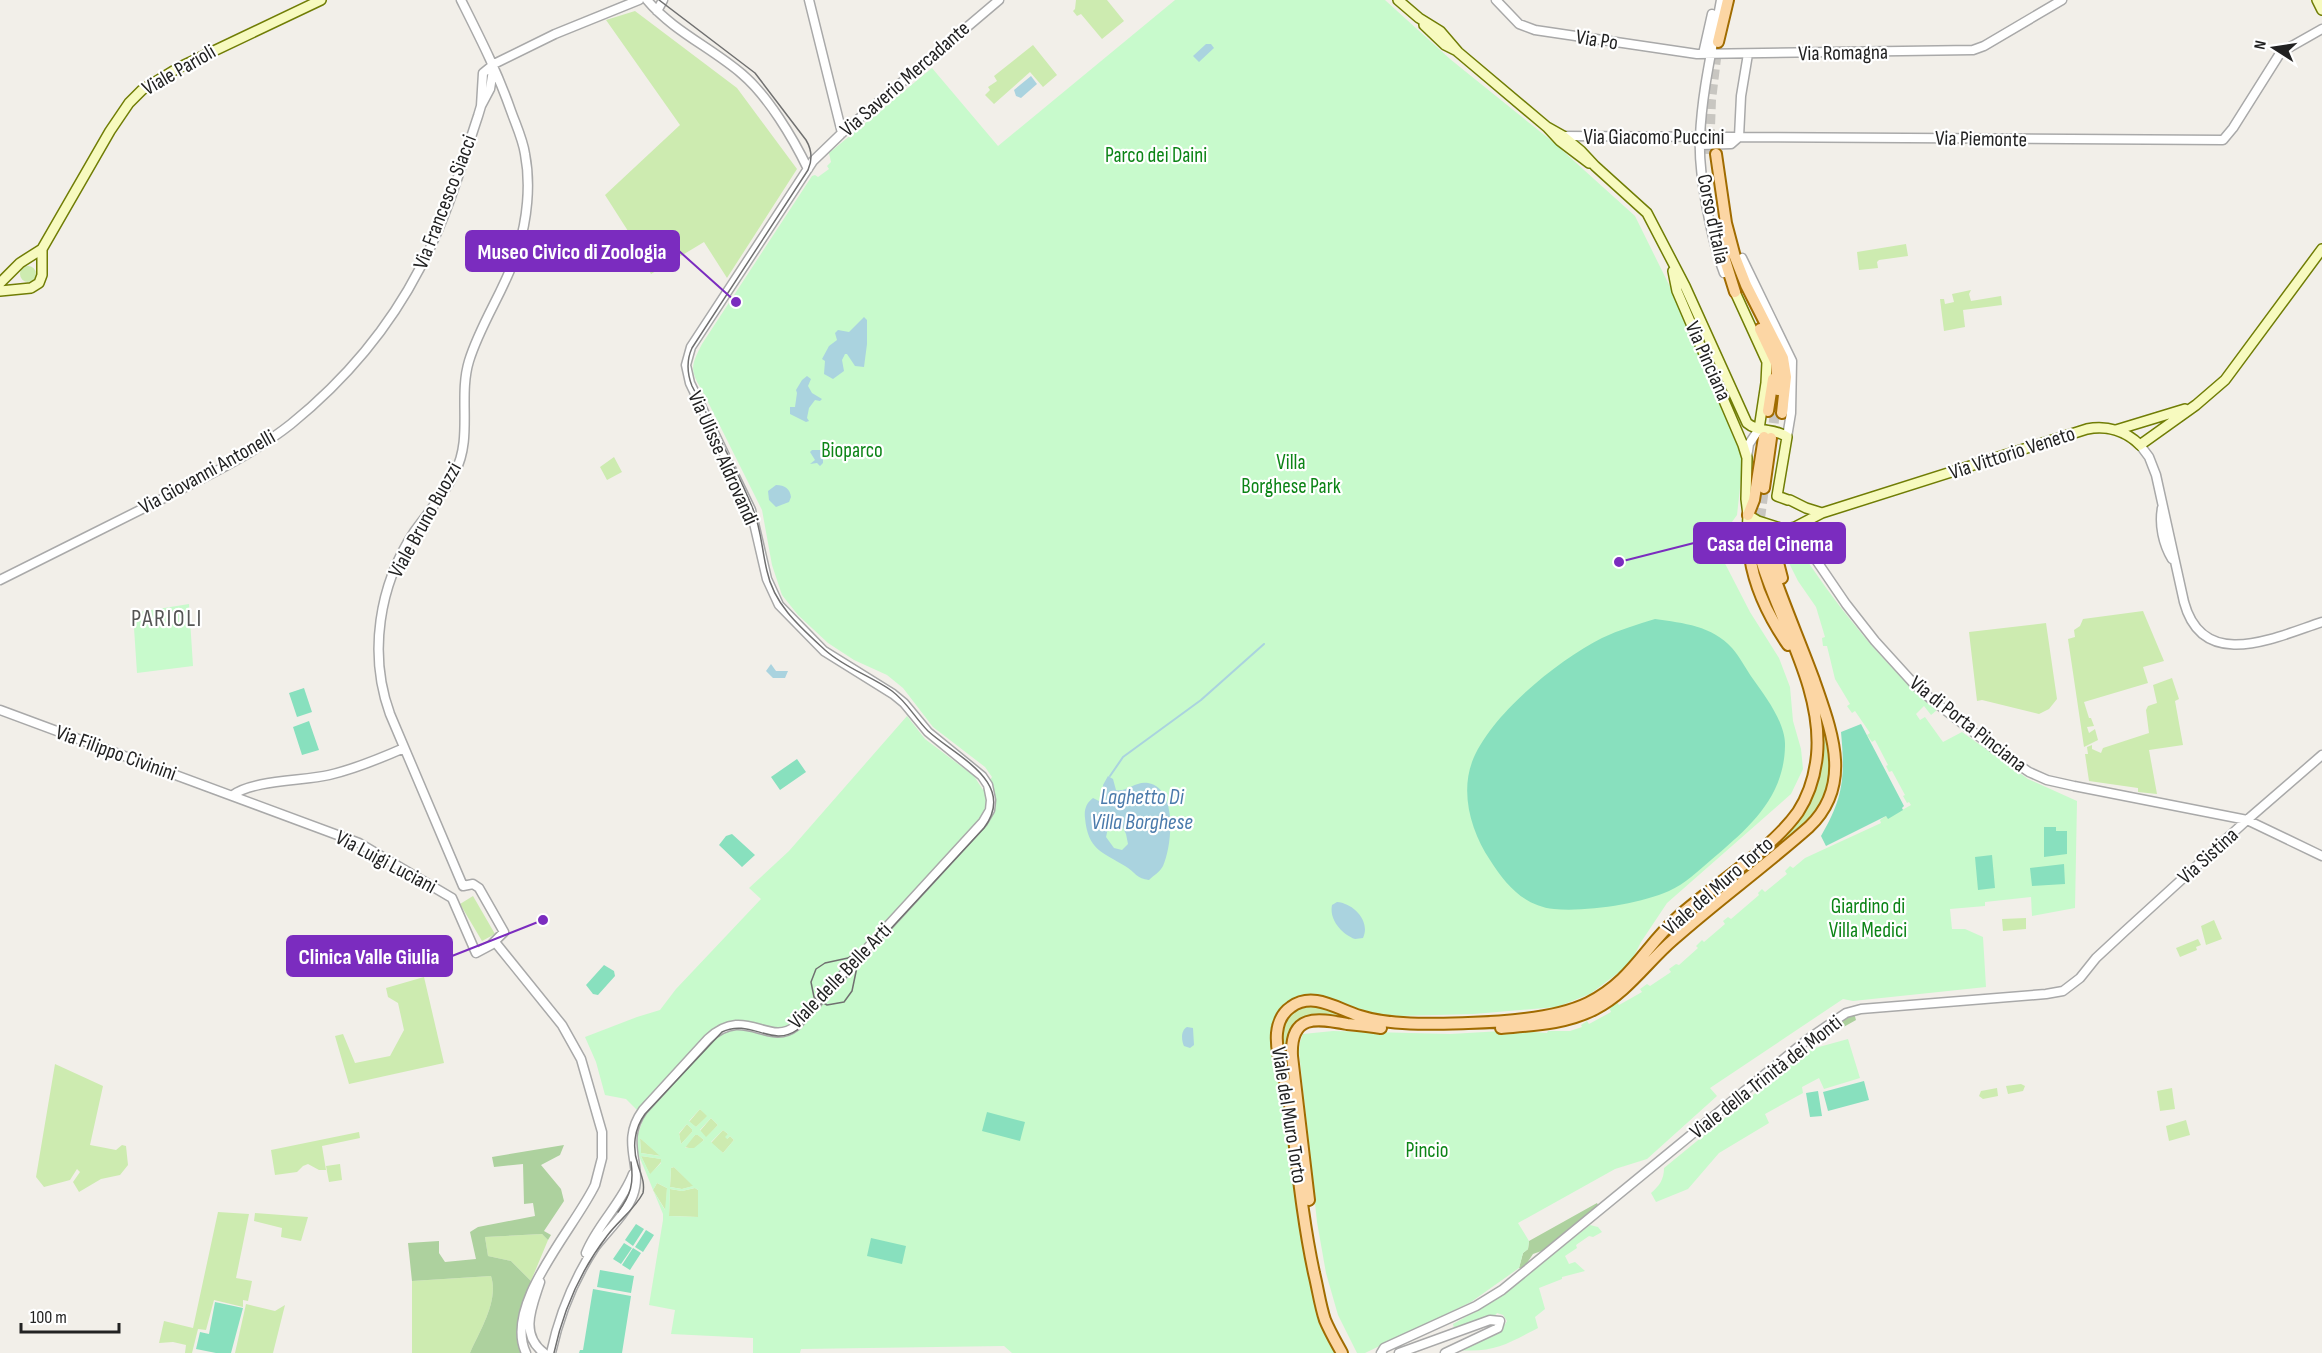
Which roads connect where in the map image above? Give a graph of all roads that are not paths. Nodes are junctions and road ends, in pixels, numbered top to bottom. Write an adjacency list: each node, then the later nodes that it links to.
1 (321, 0): 28 (main road, Viale Parioli)
2 (461, 0): 19 (street, Viale Bruno Buozzi)
3 (639, 0): 19 (street)
4 (647, 0): 15 (street)
5 (663, 0): 15 (street)
6 (809, 0): 20 (street)
7 (999, 0): 20 (street, Via Saverio Mercadante)
8 (1398, 0): 21 (main road, Via Pinciana)
9 (1496, 0): 17 (street, Via Po)
10 (1716, 0): 17 (street, Corso d'Italia)
11 (1721, 0): 17 (street, Corso d'Italia)
12 (1728, 0): 13 (main road)
13 (1734, 0)
14 (2062, 0): 18 (street, Via Romagna)
15 (657, 11): 25 (street)
16 (2322, 29): 22 (street, Via Piemonte)
17 (1706, 54): 18 (street, Via Romagna); 23 (street, Corso d'Italia)
18 (1748, 54): 22 (street)
19 (494, 64): 40 (street, Via Francesco Siacci); 57 (street, Viale Bruno Buozzi)
20 (842, 133): 24 (street, Via Saverio Mercadante)
21 (1559, 136): 23 (street, Via Giacomo Puccini); 31 (main road, Via Pinciana)
22 (1738, 137): 23 (street, Via Giacomo Puccini)
23 (1700, 141): 38 (street, Corso d'Italia)
24 (813, 161): 25 (street, Via Ulisse Aldrovandi)
25 (808, 169): 60 (street, Via Ulisse Aldrovandi)
26 (1722, 198): 27 (main road, Corso d'Italia); 30 (main road); 39 (main road, Corso d'Italia)
27 (1720, 224): 38 (main road); 39 (main road, Corso d'Italia)
28 (42, 249): 32 (main road); 33 (main road)
29 (2322, 249): 41 (main road)
30 (1742, 258): 34 (street, Corso d'Italia)
31 (1671, 263): 43 (main road, Via Pinciana); 45 (main road, Via Pinciana)
32 (18, 265): 33 (main road); 35 (main road); 36 (main road)
33 (41, 269): 36 (main road)
34 (1748, 275): 39 (main road); 43 (street, Corso d'Italia)
35 (0, 283)
36 (24, 288): 37 (main road)
37 (0, 291)
38 (1735, 292): 43 (main road, Corso d'Italia)
39 (1758, 309)
40 (386, 326): 53 (street, Via Giovanni Antonelli)
41 (2196, 405): 42 (main road, Via Vittorio Veneto); 44 (main road)
42 (2116, 430): 44 (main road); 48 (main road, Via Vittorio Veneto)
43 (1772, 436): 45 (street, Corso d'Italia); 46 (main road, Corso d'Italia); 49 (main road)
44 (2140, 445): 47 (street)
45 (1747, 458): 49 (main road, Corso d'Italia)
46 (1771, 491): 48 (main road)
47 (2163, 502): 52 (street); 52 (street)
48 (1822, 513): 49 (main road, Via Vittorio Veneto)
49 (1748, 514): 50 (main road, Corso d'Italia)
50 (1750, 557): 51 (street, Via di Porta Pinciana); 55 (main road)
51 (1769, 560): 55 (main road, Viale del Muro Torto); 55 (main road); 62 (street, Via di Porta Pinciana)
52 (2175, 563): 54 (street)
53 (0, 580)
54 (2322, 622)
55 (1802, 659): 72 (main road, Viale del Muro Torto); 73 (main road, Viale del Muro Torto)
56 (0, 710): 59 (street, Via Filippo Civinini)
57 (404, 748): 59 (street); 64 (street, Viale Bruno Buozzi)
58 (2322, 755): 62 (street, Via Sistina)
59 (233, 795): 61 (street, Via Filippo Civinini)
60 (991, 799): 66 (street, Viale delle Belle Arti)
61 (252, 804): 64 (street, Via Luigi Luciani)
62 (2247, 820): 63 (street, Via di Porta Pinciana); 65 (street, Via Sistina)
63 (2322, 856)
64 (495, 942): 67 (street)
65 (2027, 995): 74 (street, Viale della Trinità dei Monti)
66 (634, 1170): 68 (street); 68 (street)
67 (544, 1271): 69 (street); 70 (street)
68 (581, 1271): 71 (street)
69 (526, 1353)
70 (544, 1353)
71 (551, 1353)
72 (1342, 1353)
73 (1349, 1353)
74 (1381, 1353)
75 (1399, 1353): 76 (street)
76 (1445, 1353)

